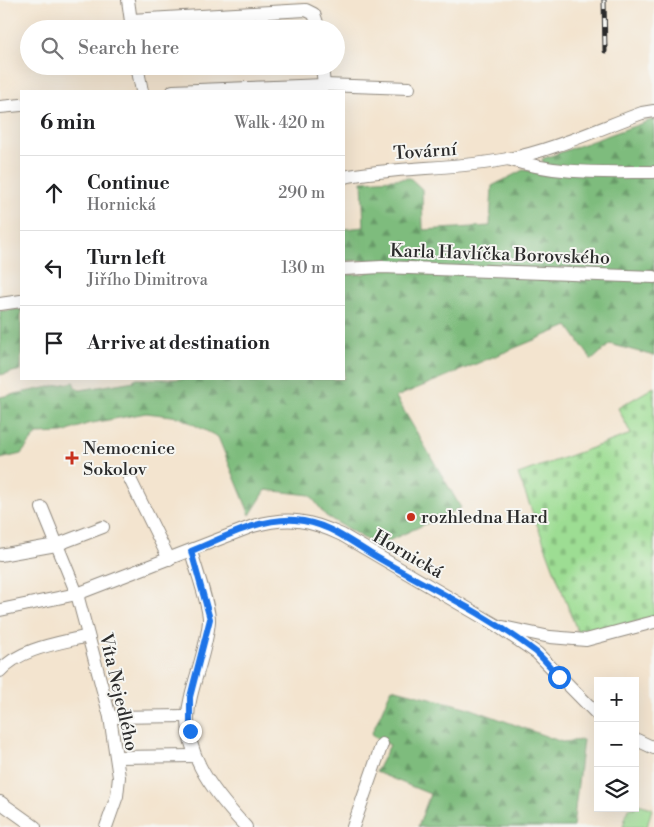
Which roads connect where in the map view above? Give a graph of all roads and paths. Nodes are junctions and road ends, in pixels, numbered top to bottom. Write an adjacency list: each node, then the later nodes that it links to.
1 (128, 0): 2 (street)
2 (130, 20)
3 (181, 20): 4 (street)
4 (316, 20)
5 (139, 75): 9 (street)
6 (323, 75): 7 (street)
7 (324, 85): 8 (street); 10 (street)
8 (408, 88)
9 (142, 90)
10 (238, 90)
11 (20, 105): 12 (street)
12 (0, 107)
13 (654, 111): 14 (street, Tovární)
14 (508, 159): 15 (street, Tovární); 16 (street, Tovární)
15 (654, 172)
16 (345, 177)
17 (345, 269): 18 (street, Karla Havlíčka Borovského)
18 (654, 277)
19 (20, 301): 20 (street)
20 (0, 304)
21 (128, 475): 27 (street)
22 (42, 508): 24 (street)
23 (103, 527): 24 (street)
24 (56, 545): 26 (street); 28 (street)
25 (191, 551): 27 (street, Hornická); 31 (street, Hornická); 35 (street)
26 (0, 555)
27 (169, 559): 28 (street, Hornická)
28 (77, 594): 29 (street, Hornická); 32 (street, Víta Nejedlého)
29 (0, 610)
30 (654, 622): 31 (street)
31 (496, 625): 34 (street, Hornická)
32 (88, 636): 33 (street); 36 (street, Víta Nejedlého)
33 (0, 671)
34 (594, 711)
35 (188, 716): 36 (street); 40 (street)
36 (110, 717): 41 (street, Víta Nejedlého)
37 (639, 741): 39 (street)
38 (382, 744): 46 (street)
39 (654, 748)
40 (195, 756): 41 (street); 45 (street)
41 (117, 757): 44 (street, Víta Nejedlého)
42 (0, 802): 43 (street)
43 (35, 827)
44 (106, 827)
45 (246, 827)
46 (353, 827)

